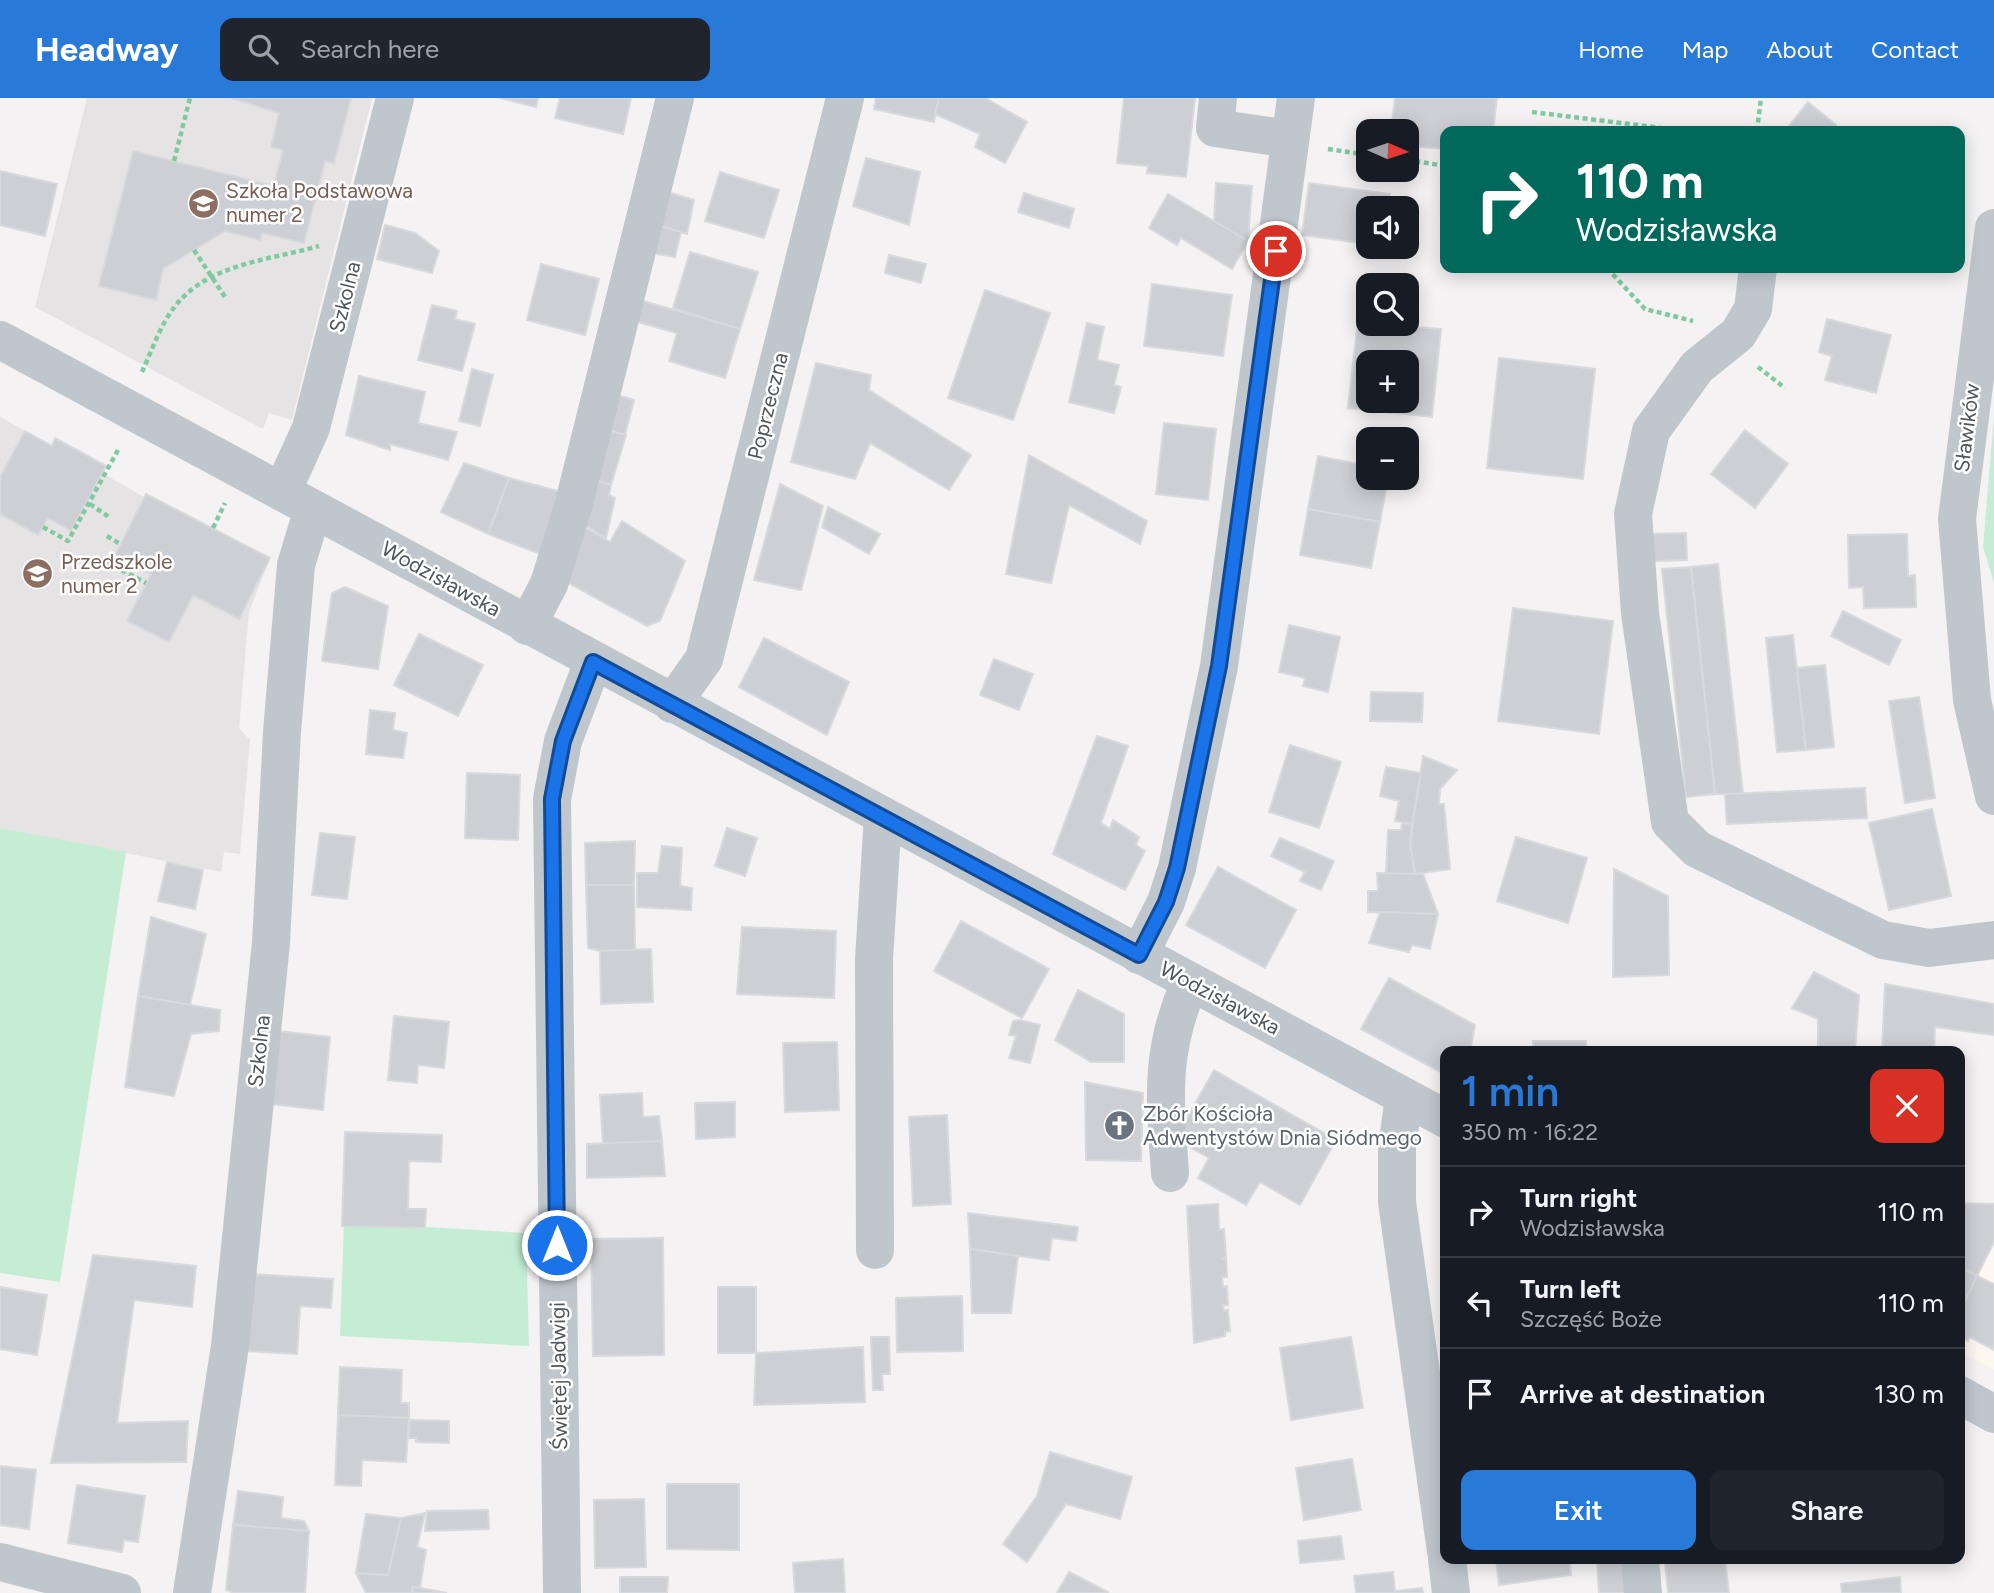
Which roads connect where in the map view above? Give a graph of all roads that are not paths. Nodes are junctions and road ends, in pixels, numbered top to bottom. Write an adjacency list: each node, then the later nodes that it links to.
1 (395, 98): 10 (street, Szkolna)
2 (675, 98): 11 (street)
3 (845, 98): 14 (street, Poprzeczna)
4 (1218, 98): 6 (street)
5 (1296, 98): 6 (street)
6 (1290, 139): 18 (street)
7 (1994, 228): 12 (street, Sławików)
8 (1757, 273): 17 (street)
9 (0, 340): 10 (street, Wodzisławska)
10 (297, 501): 11 (street, Wodzisławska); 31 (street, Szkolna)
11 (527, 626): 13 (street, Wodzisławska)
12 (1979, 629): 15 (street, Sławików)
13 (593, 662): 14 (street, Wodzisławska); 32 (street, Świętej Jadwigi)
14 (672, 704): 16 (street, Wodzisławska)
15 (1994, 796)
16 (883, 816): 18 (street, Wodzisławska); 23 (street)
17 (1994, 940)
18 (1139, 955): 19 (street, Wodzisławska)
19 (1190, 982): 20 (street, Wodzisławska); 22 (street)
20 (1404, 1097): 21 (street, Wodzisławska); 26 (street)
21 (1440, 1116)
22 (1170, 1173)
23 (875, 1250)
24 (1965, 1398): 25 (street)
25 (1994, 1414)
26 (1440, 1508)
27 (0, 1562): 30 (street)
28 (1448, 1564): 33 (street)
29 (1640, 1564): 34 (street)
30 (122, 1593)
31 (192, 1593)
32 (562, 1593)
33 (1451, 1593)
34 (1643, 1593)

